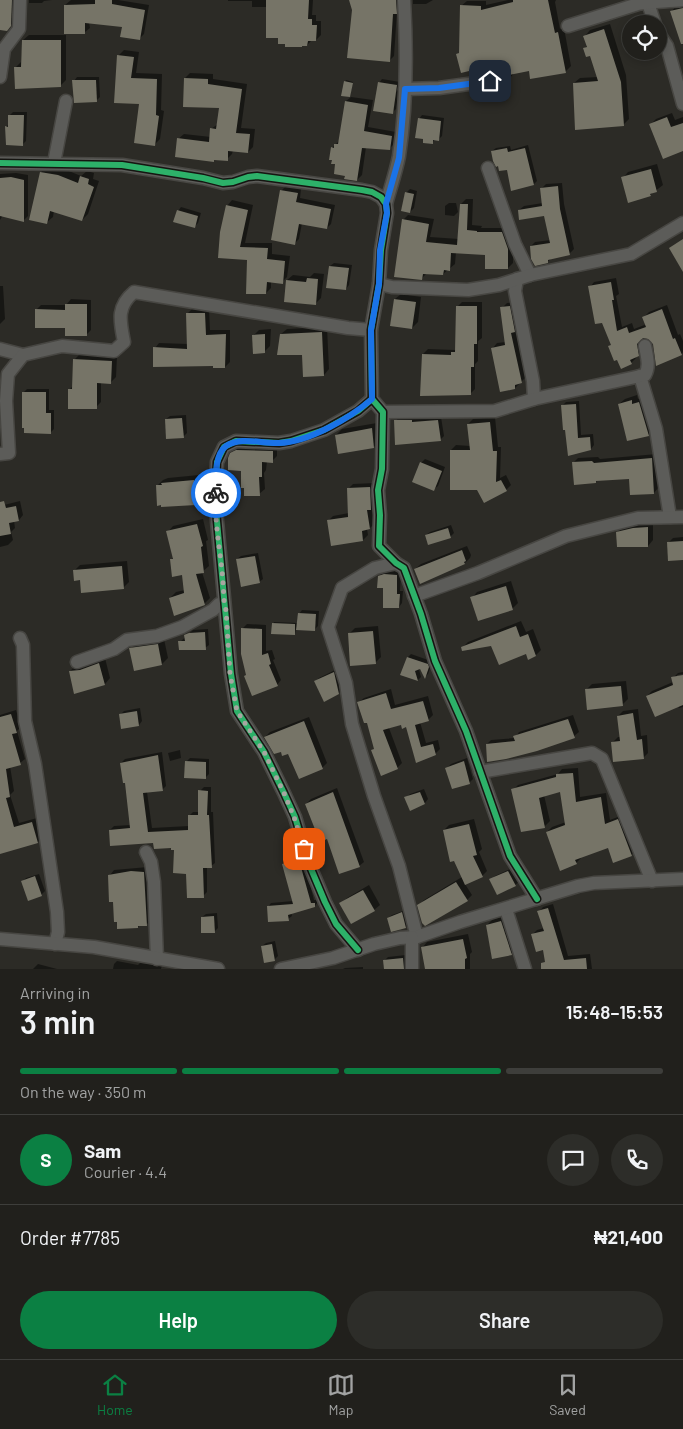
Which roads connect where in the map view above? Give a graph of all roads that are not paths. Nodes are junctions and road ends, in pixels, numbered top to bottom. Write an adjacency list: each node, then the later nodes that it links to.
1 (20, 0): 8 (street)
2 (404, 0): 10 (street)
3 (683, 0): 4 (street)
4 (648, 1): 5 (street); 6 (street)
5 (652, 15)
6 (568, 26)
7 (667, 46): 12 (street)
8 (0, 77)
9 (490, 81): 10 (street)
10 (405, 89): 16 (street)
11 (66, 101): 14 (street)
12 (683, 104)
13 (0, 163): 14 (street)
14 (54, 163): 16 (street)
15 (488, 168): 18 (street)
16 (386, 204): 19 (street)
17 (683, 223): 18 (street)
18 (523, 277): 19 (street); 26 (street)
19 (379, 284): 20 (street)
20 (371, 330): 23 (street); 25 (street)
21 (645, 346): 24 (street)
22 (0, 350): 23 (street)
23 (23, 355): 28 (street)
24 (640, 376): 26 (street); 30 (street)
25 (372, 399): 27 (street); 33 (street)
26 (534, 399): 27 (street)
27 (383, 412): 31 (street)
28 (0, 454)
29 (683, 517): 30 (street)
30 (670, 518): 32 (street)
31 (396, 563): 32 (street); 42 (street)
32 (414, 596): 36 (street)
33 (224, 605): 35 (street); 45 (street)
34 (20, 638): 44 (street)
35 (78, 662)
36 (480, 772): 39 (street); 40 (street)
37 (146, 852): 46 (street)
38 (683, 879): 39 (street)
39 (652, 881): 40 (street)
40 (537, 899): 41 (street)
41 (506, 909): 42 (street); 50 (street)
42 (415, 937): 45 (street); 49 (street)
43 (0, 939): 44 (street)
44 (56, 944): 46 (street)
45 (358, 950): 48 (street)
46 (157, 959): 47 (street)
47 (218, 969)
48 (281, 969)
49 (412, 969)
50 (525, 969)

